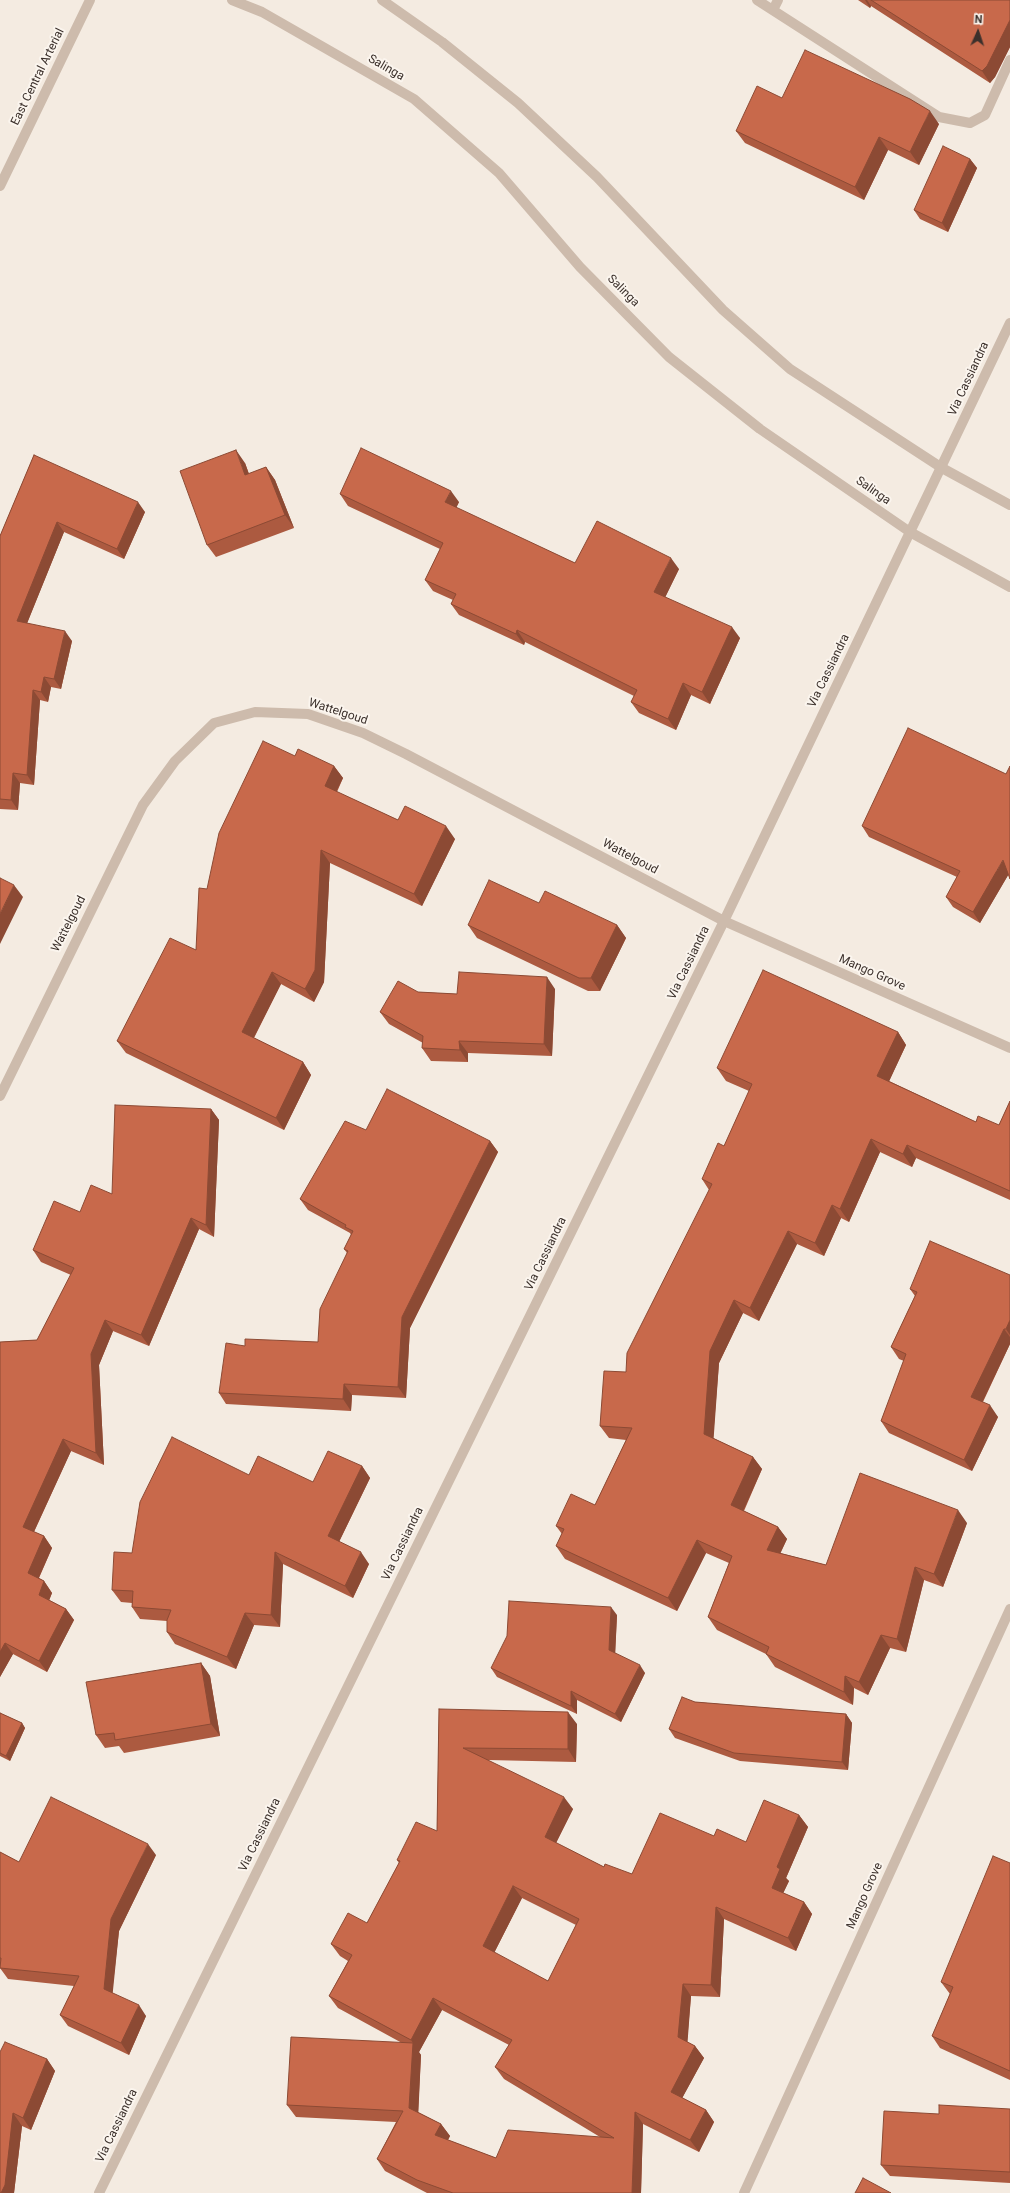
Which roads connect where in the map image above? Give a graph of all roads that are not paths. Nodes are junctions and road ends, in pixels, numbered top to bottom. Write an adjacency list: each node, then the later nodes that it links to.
1 (90, 0): 8 (street, East Central Arterial)
2 (232, 0): 12 (street, Salinga)
3 (382, 0): 10 (street)
4 (757, 0): 6 (street)
5 (778, 0): 6 (street)
6 (773, 10): 7 (street)
7 (1010, 60)
8 (0, 186)
9 (1010, 323): 10 (street, Via Cassiandra)
10 (942, 468): 11 (street); 12 (street, Via Cassiandra)
11 (1010, 505)
12 (910, 532): 13 (street, Salinga); 14 (street, Via Cassiandra)
13 (1010, 587)
14 (724, 922): 15 (street, Mango Grove); 16 (street, Wattelgoud); 18 (street, Via Cassiandra)
15 (1010, 1048)
16 (0, 1096)
17 (1010, 1609): 19 (street, Mango Grove)
18 (99, 2193)
19 (744, 2193)

